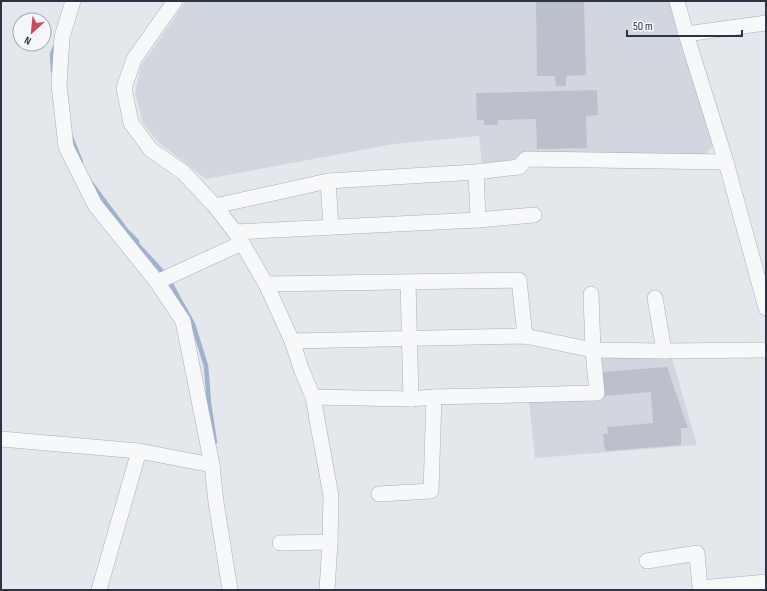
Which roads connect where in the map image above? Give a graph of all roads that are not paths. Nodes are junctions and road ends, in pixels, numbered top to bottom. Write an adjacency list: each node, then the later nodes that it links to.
1 (73, 1): 14 (street)
2 (175, 1): 9 (street)
3 (677, 1): 5 (street)
4 (766, 23): 5 (street)
5 (686, 34): 6 (street)
6 (726, 162): 7 (street); 19 (street)
7 (476, 172): 8 (street); 11 (street)
8 (328, 181): 9 (street); 12 (street)
9 (215, 206): 13 (street)
10 (534, 215): 11 (street)
11 (478, 220): 12 (street)
12 (331, 227): 13 (street)
13 (239, 237): 14 (street); 16 (street)
14 (158, 282): 31 (street)
15 (408, 282): 16 (street); 20 (street); 21 (street)
16 (266, 284): 22 (street)
17 (591, 294): 23 (street)
18 (655, 298): 25 (street)
19 (766, 308)
20 (525, 336): 21 (street); 23 (street)
21 (409, 338): 22 (street); 28 (street)
22 (292, 341): 27 (street)
23 (593, 350): 25 (street); 26 (street)
24 (766, 350): 25 (street)
25 (664, 351)
26 (434, 396): 28 (street); 32 (street)
27 (313, 397): 28 (street); 33 (street)
28 (411, 399)
29 (1, 439): 30 (street)
30 (139, 451): 31 (street); 37 (street)
31 (212, 465): 38 (street)
32 (379, 494)
33 (330, 542): 34 (street); 39 (street)
34 (280, 543)
35 (647, 561): 36 (street)
36 (766, 582)
37 (99, 590)
38 (230, 590)
39 (327, 590)

